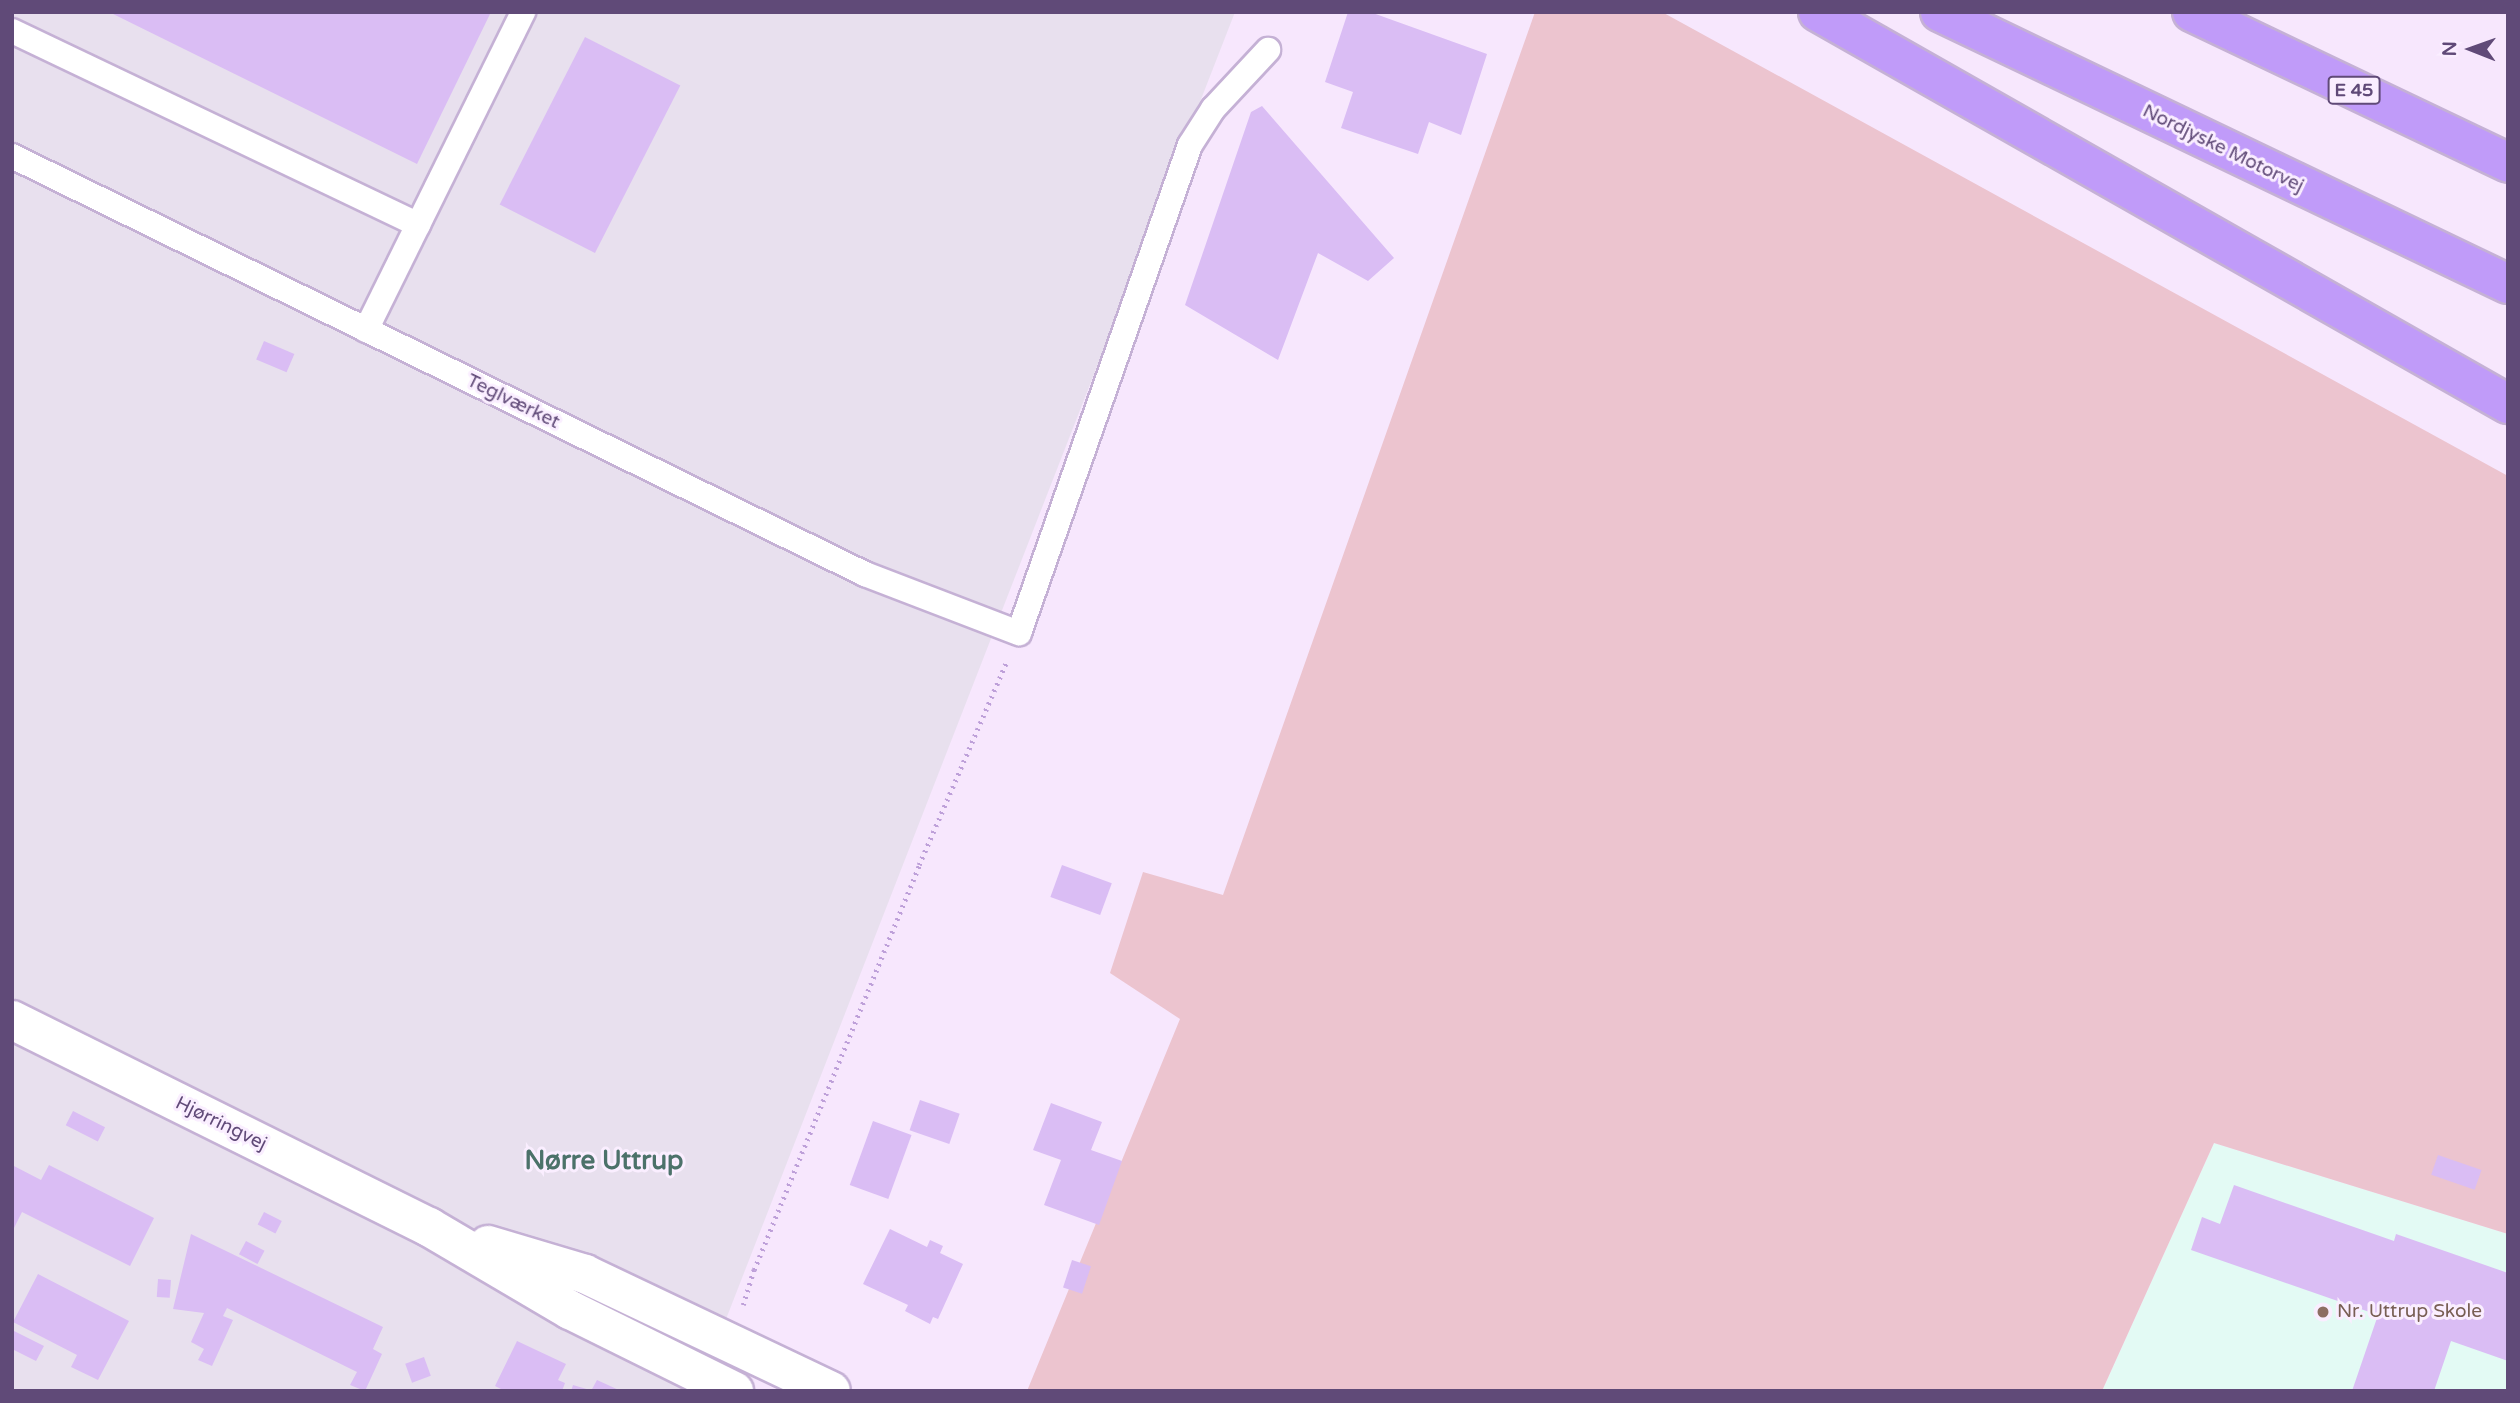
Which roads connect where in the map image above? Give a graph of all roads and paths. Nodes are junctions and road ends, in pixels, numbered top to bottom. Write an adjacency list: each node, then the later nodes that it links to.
1 (523, 12): 9 (lane)
2 (1818, 12): 12 (highway)
3 (1940, 12): 10 (highway, Nordjyske Motorvej)
4 (2192, 12): 8 (highway, E 45)
5 (12, 30): 9 (lane)
6 (1268, 50): 13 (lane)
7 (12, 156): 11 (lane, Teglværket)
8 (2508, 163)
9 (418, 225): 11 (lane)
10 (2508, 284)
11 (366, 330): 13 (lane, Teglværket)
12 (2508, 404)
13 (1019, 633): 16 (path)
14 (12, 1020): 15 (main road, Hjørringvej)
15 (429, 1227): 16 (main road, Hjørringvej); 17 (main road, Hjørringvej)
16 (733, 1343): 18 (main road, Hjørringvej)
17 (734, 1391)
18 (831, 1391)

